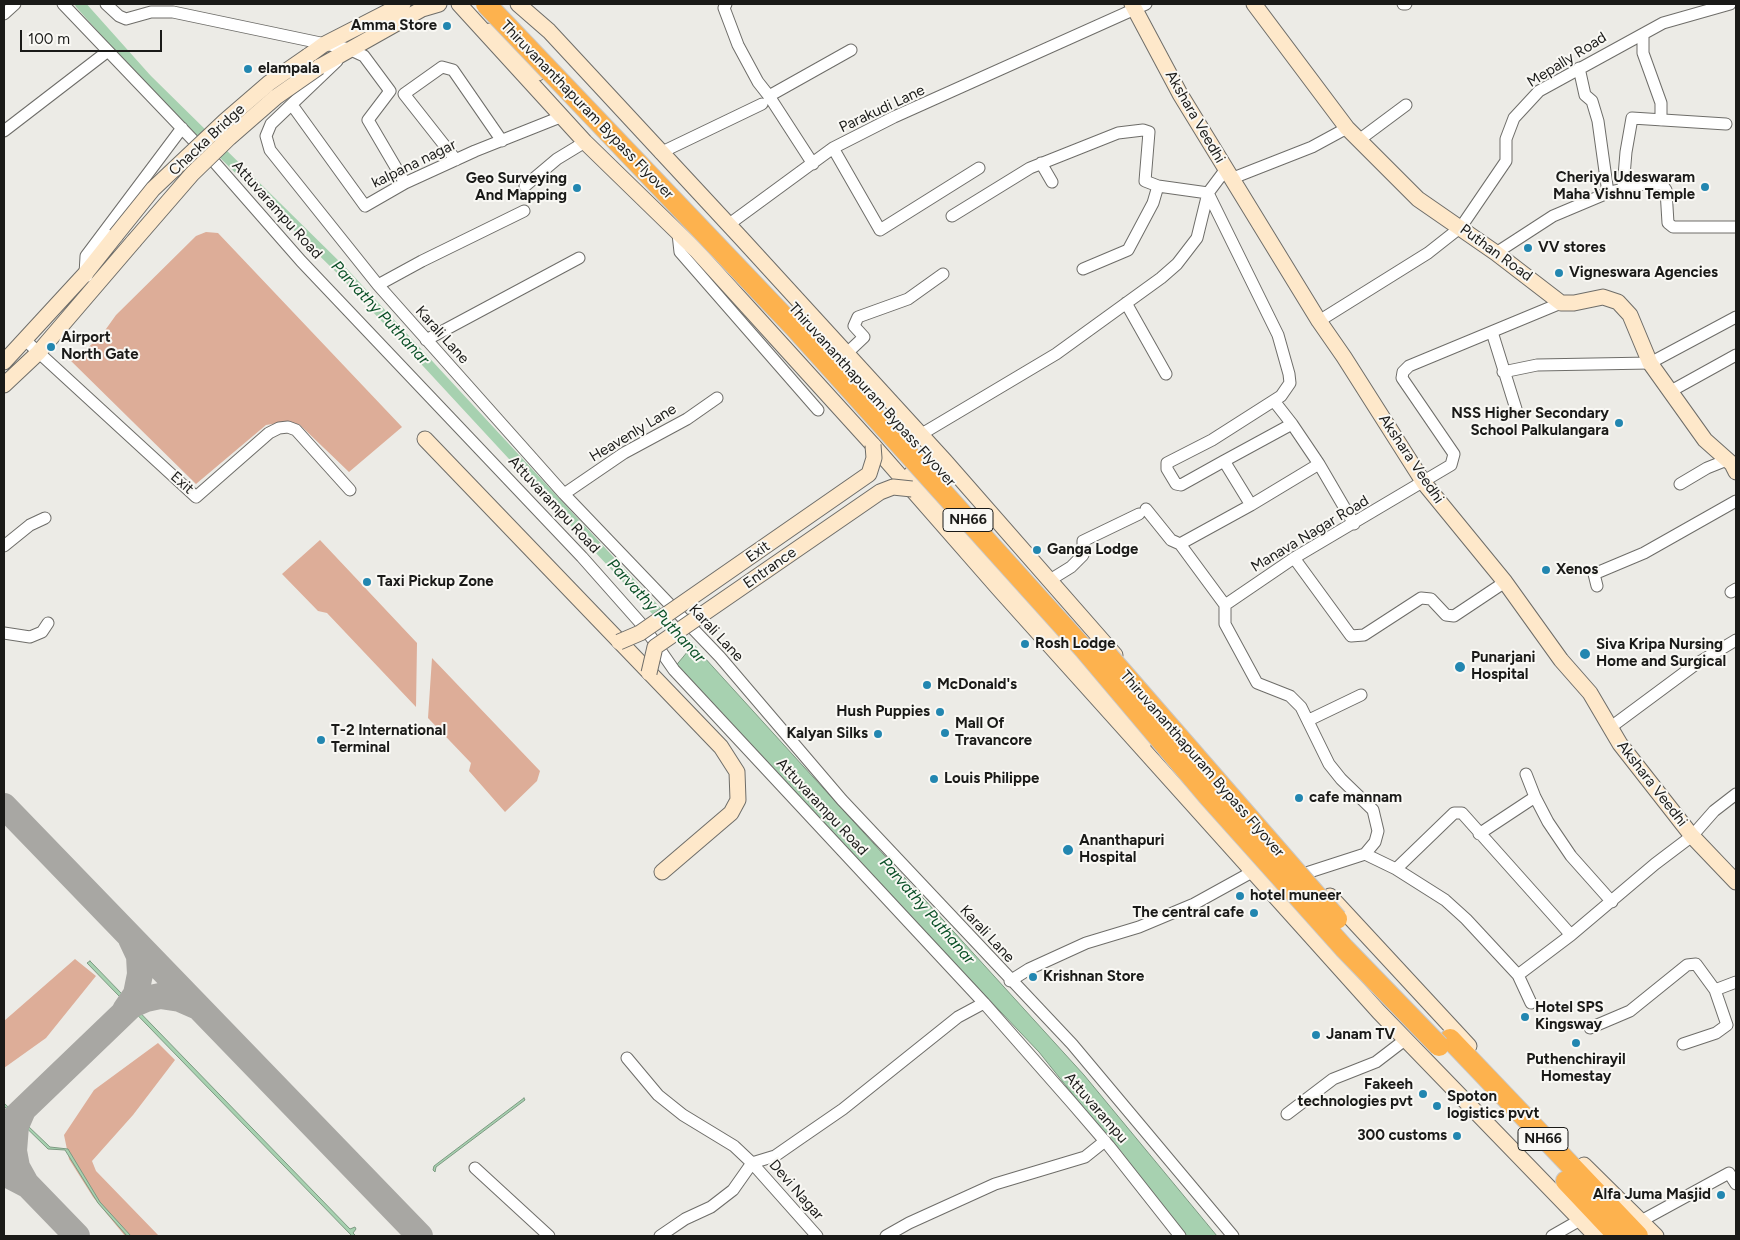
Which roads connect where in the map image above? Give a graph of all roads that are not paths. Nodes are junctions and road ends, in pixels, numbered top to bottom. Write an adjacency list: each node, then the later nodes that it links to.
1 (15, 4): 14 (street)
2 (62, 4): 20 (street, Attuvarampu Road)
3 (106, 4): 17 (street)
4 (403, 4): 17 (street)
5 (439, 4): 18 (street)
6 (459, 4): 15 (street)
7 (486, 4): 139 (highway, Thiruvananthapuram Bypass Flyover / NH66, bridge)
8 (503, 4): 139 (highway, Thiruvananthapuram Bypass Flyover / NH66, bridge)
9 (518, 4): 38 (street)
10 (726, 4): 25 (street)
11 (1254, 4): 32 (street, Puthan Road)
12 (1730, 4): 16 (street, Mepally Road)
13 (1138, 5): 37 (street, Parakudi Lane); 43 (street, Akshara Veedhi)
14 (4, 14)
15 (483, 30): 28 (street); 120 (street)
16 (1643, 34): 22 (street, Mepally Road); 29 (street)
17 (323, 45): 18 (street); 21 (street)
18 (349, 48): 21 (street); 23 (street); 27 (street, Karali Lane)
19 (851, 50): 25 (street)
20 (108, 51): 31 (street, Attuvarampu Road); 33 (street)
21 (314, 61): 60 (street, Chacka Bridge, bridge); 62 (street, Chacka Bridge, bridge)
22 (1579, 68): 50 (street); 54 (street, Mepally Road)
23 (390, 92): 24 (street); 45 (street)
24 (404, 94): 35 (street); 39 (street)
25 (765, 100): 38 (street); 41 (street)
26 (1406, 104): 34 (street)
27 (292, 105): 45 (street, kalpana nagar); 63 (street, Karali Lane)
28 (563, 116): 35 (street, kalpana nagar); 36 (street)
29 (1661, 120): 30 (street); 48 (street)
30 (1726, 124)
31 (182, 128): 60 (street); 136 (street, Attuvarampu Road)
32 (1347, 128): 34 (street, Puthan Road); 43 (street)
33 (4, 131)
34 (1359, 140): 54 (street, Puthan Road)
35 (502, 141): 39 (street, kalpana nagar)
36 (585, 142): 46 (street); 56 (street)
37 (833, 148): 41 (street); 42 (street, Parakudi Lane)
38 (660, 153): 53 (street)
39 (456, 160): 45 (street, kalpana nagar)
40 (1041, 163): 44 (street); 47 (street); 52 (street)
41 (812, 164): 53 (street)
42 (978, 168)
43 (1229, 173): 49 (street); 67 (street, Akshara Veedhi)
44 (1052, 182)
45 (404, 183)
46 (525, 186)
47 (1158, 186): 49 (street); 59 (street)
48 (1623, 188): 50 (street); 55 (street)
49 (1208, 193): 64 (street); 81 (street)
50 (1608, 193): 57 (street)
51 (524, 211): 63 (street)
52 (952, 216)
53 (728, 225): 72 (street)
54 (1461, 227): 57 (street, Puthan Road); 67 (street, Mepally Road)
55 (1736, 227)
56 (678, 234): 83 (street); 87 (street)
57 (1496, 252): 65 (street, Puthan Road)
58 (579, 258): 70 (street)
59 (1083, 269)
60 (85, 274): 62 (street); 69 (street, Chacka Bridge)
61 (943, 274): 72 (street)
62 (97, 283): 71 (street, Chacka Bridge)
63 (378, 285): 70 (street, Karali Lane)
64 (1126, 303): 77 (street); 85 (street)
65 (1561, 303): 68 (street); 75 (street)
66 (1736, 317): 75 (street)
67 (1319, 321): 91 (street, Akshara Veedhi)
68 (1492, 332): 76 (street); 91 (street, Manava Nagar Road)
69 (25, 340): 71 (street); 74 (street, Chacka Bridge)
70 (426, 340): 95 (street, Karali Lane)
71 (38, 352): 78 (street, Chacka Bridge); 94 (street, Exit)
72 (846, 354): 85 (street)
73 (1736, 355): 79 (street)
74 (4, 362)
75 (1650, 363): 76 (street); 79 (street)
76 (1504, 372): 82 (street)
77 (1166, 374)
78 (4, 385)
79 (1671, 391): 90 (street)
80 (717, 398): 95 (street, Heavenly Lane)
81 (1274, 401): 84 (street); 88 (street)
82 (1516, 409)
83 (818, 410)
84 (1292, 424): 88 (street); 89 (street)
85 (920, 436): 103 (street)
86 (425, 439): 110 (street)
87 (874, 445): 93 (street); 110 (street, Exit, bridge)
88 (1224, 461): 97 (street)
89 (1319, 464): 97 (street); 99 (street)
90 (1733, 464): 92 (street)
91 (1424, 483): 99 (street, Manava Nagar Road); 104 (street, Akshara Veedhi)
92 (1680, 484)
93 (912, 489): 111 (street, Entrance, bridge); 120 (street)
94 (350, 490)
95 (564, 494): 132 (street, Karali Lane)
96 (1736, 501): 105 (street)
97 (1251, 505): 100 (street)
98 (45, 518): 101 (street)
99 (1354, 524): 102 (street, Manava Nagar Road)
100 (1180, 544): 103 (street); 106 (street)
101 (4, 546)
102 (1294, 558): 104 (street); 106 (street, Manava Nagar Road)
103 (1050, 580): 121 (street)
104 (1505, 582): 114 (street, Akshara Veedhi)
105 (1597, 586)
106 (1225, 605): 113 (street)
107 (48, 623): 108 (street)
108 (4, 633)
109 (1736, 640): 114 (street)
110 (619, 642): 111 (street)
111 (649, 673): 124 (street)
112 (1361, 695): 113 (street)
113 (1309, 720): 122 (street)
114 (1611, 728): 119 (street, Akshara Veedhi)
115 (1526, 774): 117 (street)
116 (1736, 794): 119 (street)
117 (1535, 798): 118 (street); 129 (street)
118 (1479, 834): 123 (street); 130 (street)
119 (1692, 836): 127 (street, Akshara Veedhi); 129 (street)
120 (1223, 840): 125 (street)
121 (1280, 841): 125 (street); 126 (street)
122 (1365, 854): 123 (street); 126 (street)
123 (1396, 869): 131 (street)
124 (662, 872)
125 (1252, 872): 128 (street); 132 (street)
126 (1309, 874): 128 (street); 148 (street)
127 (1736, 882)
128 (1280, 901): 138 (street)
129 (1612, 902): 130 (street)
130 (1571, 935): 131 (street)
131 (1518, 975): 135 (street)
132 (1010, 981): 154 (street, Karali Lane)
133 (1736, 982): 134 (street)
134 (1715, 990): 137 (street); 140 (street)
135 (1531, 1002)
136 (984, 1004): 143 (street, Attuvarampu); 144 (street)
137 (1590, 1028)
138 (1406, 1039): 142 (street); 147 (street)
139 (1445, 1043): 148 (highway, Thiruvananthapuram Bypass Flyover / NH66); 157 (highway, Thiruvananthapuram Bypass Flyover / NH66)
140 (1683, 1044)
141 (627, 1058): 144 (street, Devi Nagar)
142 (1287, 1114)
143 (1105, 1141): 152 (street); 153 (street, Attuvarampu)
144 (752, 1163): 150 (street); 151 (street, Devi Nagar)
145 (475, 1168): 149 (street)
146 (1736, 1184): 148 (street)
147 (1580, 1220): 155 (street); 156 (street)
148 (1639, 1229): 158 (street)
149 (549, 1236)
150 (660, 1236)
151 (817, 1236)
152 (886, 1236)
153 (1180, 1236)
154 (1233, 1236)
155 (1552, 1236)
156 (1596, 1236)
157 (1618, 1236)
158 (1656, 1236)

